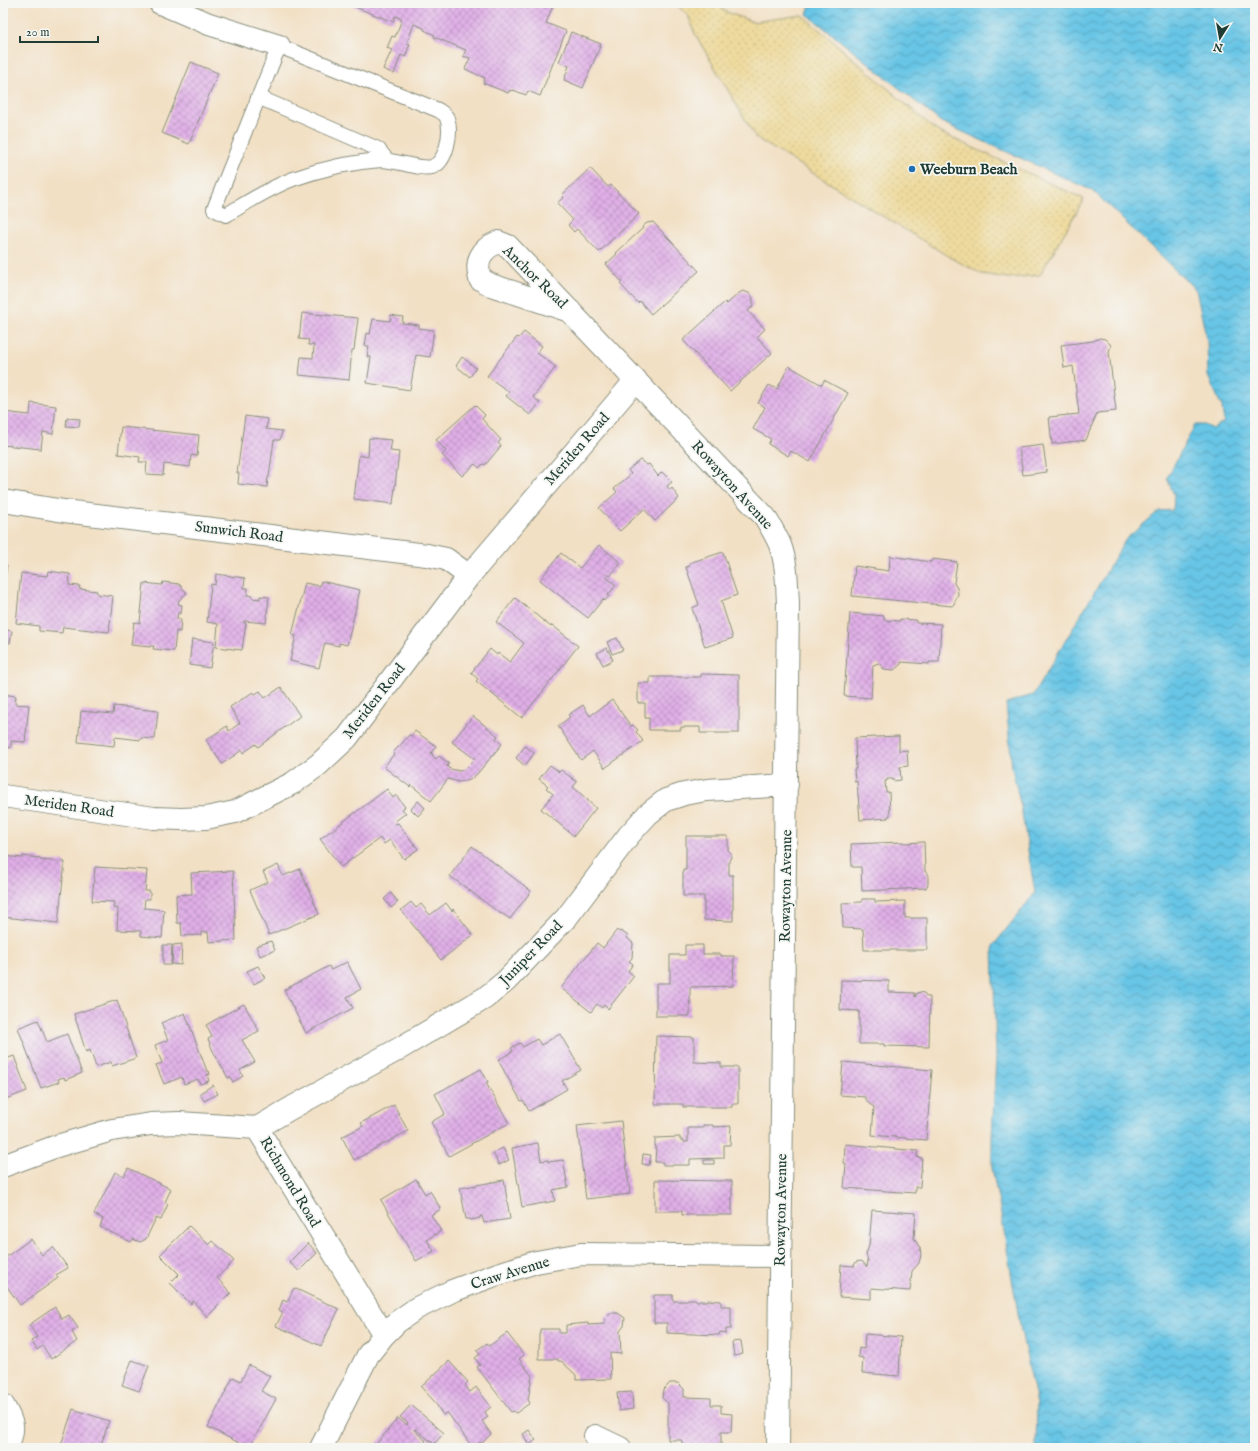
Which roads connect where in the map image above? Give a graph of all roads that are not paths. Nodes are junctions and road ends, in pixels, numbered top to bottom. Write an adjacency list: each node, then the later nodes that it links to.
1 (160, 3): 2 (street)
2 (279, 46): 3 (lane); 4 (lane)
3 (258, 97): 4 (lane); 4 (lane)
4 (387, 160)
5 (570, 311): 6 (street, Anchor Road)
6 (636, 380): 8 (street, Meriden Road); 9 (street, Rowayton Avenue)
7 (3, 501): 8 (street, Sunwich Road)
8 (469, 576): 10 (street, Meriden Road)
9 (787, 785): 11 (street, Juniper Road); 13 (street, Rowayton Avenue)
10 (3, 796)
11 (257, 1128): 12 (street, Richmond Road); 14 (street, Richmond Road)
12 (3, 1166)
13 (780, 1256): 14 (street, Craw Avenue); 20 (street, Rowayton Avenue)
14 (384, 1335): 18 (street, Craw Avenue)
15 (3, 1405): 17 (street)
16 (595, 1436): 19 (street)
17 (7, 1448)
18 (321, 1448)
19 (620, 1448)
20 (778, 1448)

